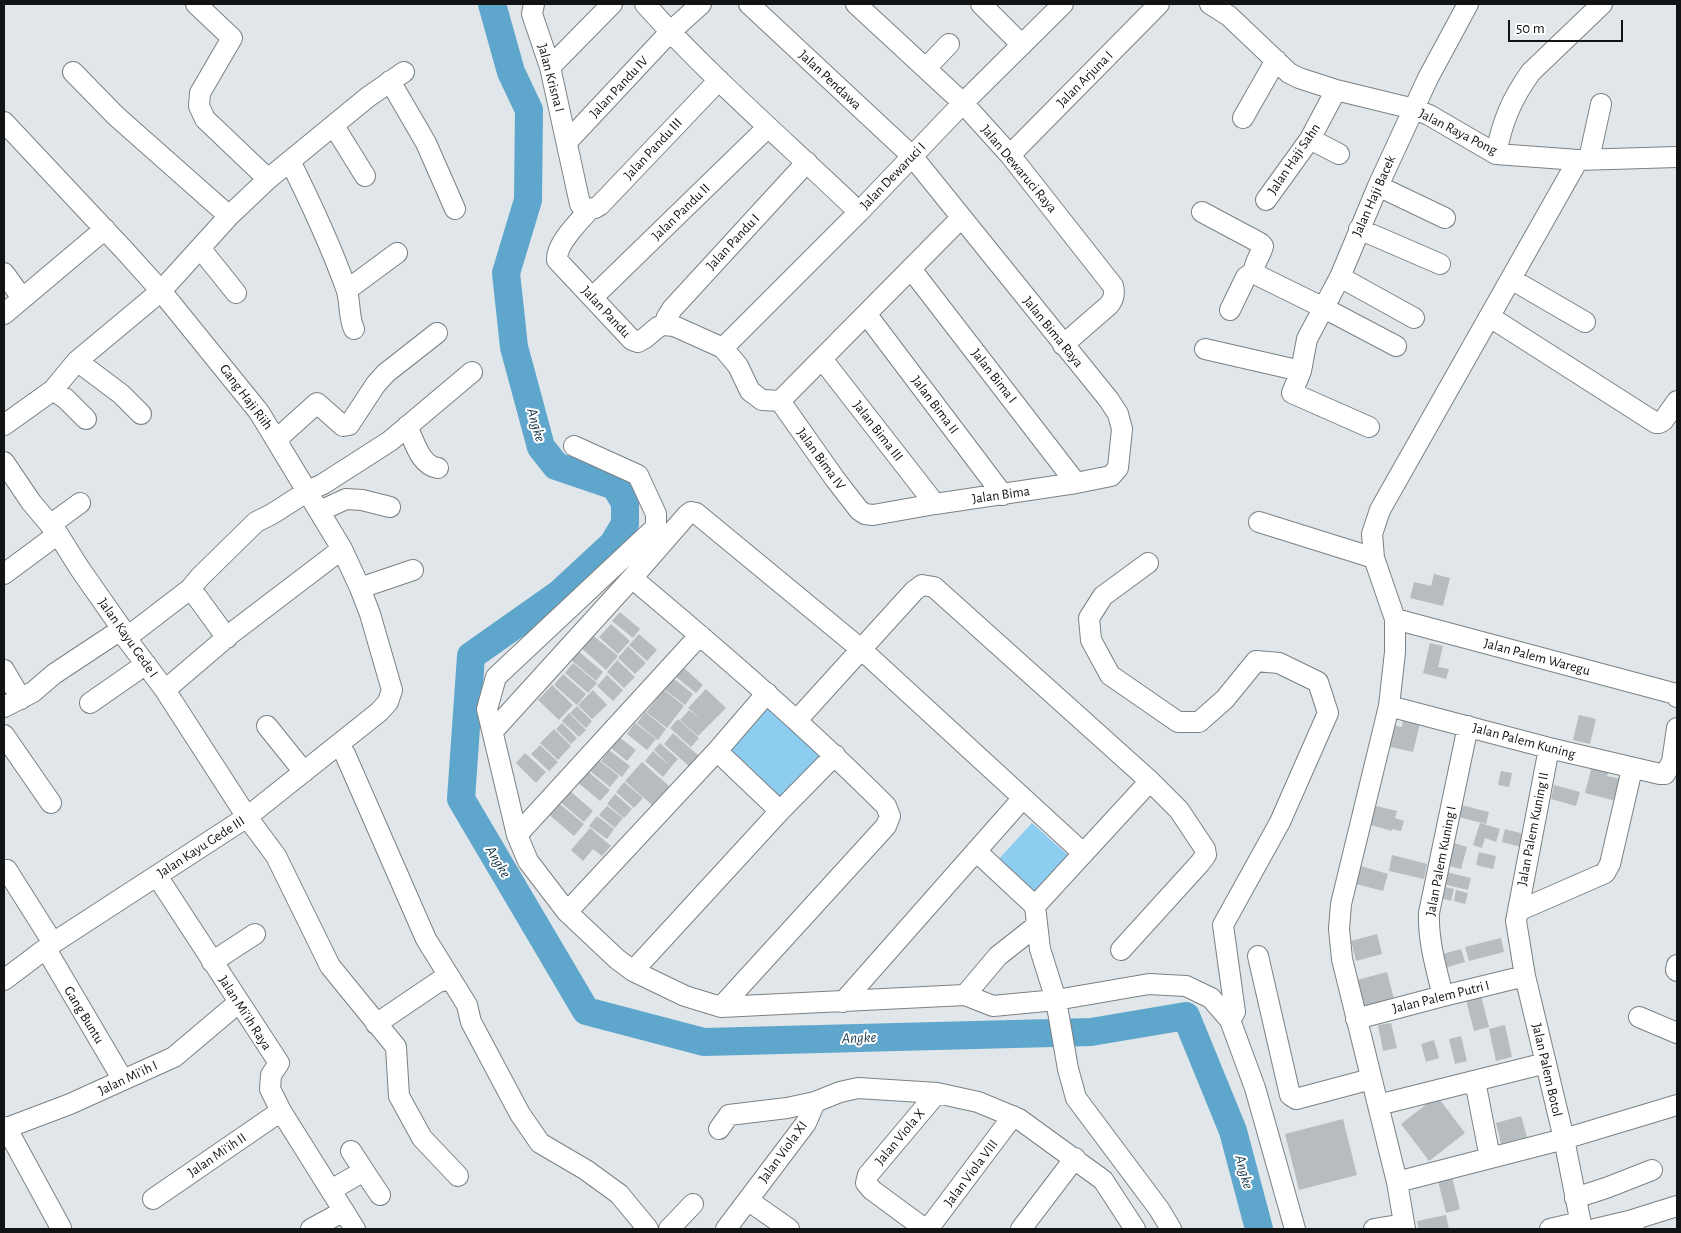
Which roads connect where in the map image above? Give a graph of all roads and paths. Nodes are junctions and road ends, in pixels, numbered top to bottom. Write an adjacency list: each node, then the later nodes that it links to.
1 (196, 4): 42 (street)
2 (612, 4): 19 (street)
3 (645, 4): 15 (street)
4 (701, 4): 15 (street, Jalan Pandu IV)
5 (749, 4): 36 (street, Jalan Pendawa)
6 (981, 4): 17 (street)
7 (1063, 4): 17 (street, Jalan Dewaruci I)
8 (1159, 4): 33 (street, Jalan Arjuna I)
9 (1210, 4): 14 (street, Jalan Raya Pong)
10 (1468, 4): 26 (street, Jalan Haji Bacek)
11 (1602, 4): 35 (street)
12 (867, 7): 20 (street, Jalan Dewaruci Raya)
13 (533, 9): 19 (street, Jalan Krisna I)
14 (1233, 12): 18 (street, Jalan Raya Pong)
15 (670, 32): 22 (street); 32 (street, Jalan Pandu IV)
16 (949, 44): 20 (street)
17 (1022, 45): 24 (street, Jalan Dewaruci I)
18 (1276, 60): 23 (street, Jalan Raya Pong); 27 (street)
19 (550, 67): 32 (street, Jalan Krisna I)
20 (926, 68): 24 (street, Jalan Dewaruci Raya)
21 (73, 72): 49 (street)
22 (719, 80): 29 (street); 46 (street, Jalan Pandu III)
23 (1336, 90): 26 (street, Jalan Raya Pong); 31 (street, Jalan Haji Sahn)
24 (963, 103): 33 (street, Jalan Dewaruci Raya); 36 (street, Jalan Dewaruci I)
25 (1600, 104): 38 (street)
26 (1414, 109): 35 (street, Jalan Raya Pong); 43 (street, Jalan Haji Bacek)
27 (1243, 118)
28 (334, 126): 39 (street); 41 (street); 45 (street)
29 (768, 126): 40 (street); 65 (street, Jalan Pandu II)
30 (7, 133): 52 (street, Gang Haji Riih)
31 (1310, 139): 34 (street); 44 (street, Jalan Haji Sahn)
32 (567, 142): 46 (street)
33 (1010, 154): 77 (street, Jalan Dewaruci Raya)
34 (1339, 154)
35 (1496, 154): 38 (street, Jalan Raya Pong)
36 (912, 156): 47 (street, Jalan Dewaruci I); 50 (street, Jalan Bima Raya)
37 (1677, 157): 38 (street, Jalan Raya Pong)
38 (1584, 160): 61 (street)
39 (290, 161): 42 (street); 62 (street)
40 (807, 162): 47 (street); 74 (street, Jalan Pandu I)
41 (364, 176)
42 (268, 179): 49 (street)
43 (1378, 186): 51 (street); 53 (street, Jalan Haji Bacek)
44 (1266, 200)
45 (455, 209)
46 (587, 209): 65 (street, Jalan Pandu)
47 (859, 212): 79 (street, Jalan Dewaruci I)
48 (1202, 212): 58 (street)
49 (229, 216): 54 (street)
50 (961, 218): 57 (street); 77 (street, Jalan Bima Raya)
51 (1445, 218)
52 (104, 229): 63 (street, Gang Haji Riih); 66 (street)
53 (1359, 229): 56 (street); 60 (street, Jalan Haji Bacek)
54 (200, 248): 63 (street); 64 (street)
55 (397, 253): 62 (street)
56 (1440, 264)
57 (911, 269): 70 (street); 98 (street, Jalan Bima I)
58 (1254, 272): 67 (street); 68 (street)
59 (4, 273): 66 (street)
60 (1340, 277): 67 (street, Jalan Haji Bacek); 72 (street)
61 (1511, 279): 71 (street); 73 (street)
62 (347, 290): 75 (street)
63 (161, 291): 82 (street); 93 (street, Gang Haji Riih)
64 (236, 293)
65 (594, 297): 74 (street, Jalan Pandu)
66 (22, 298): 69 (street)
67 (1324, 308): 78 (street); 83 (street, Jalan Haji Bacek)
68 (1230, 310)
69 (4, 314)
70 (867, 315): 81 (street); 100 (street, Jalan Bima II)
71 (1490, 317): 86 (street); 109 (street)
72 (1414, 318)
73 (1584, 322)
74 (664, 325): 79 (street)
75 (354, 329)
76 (437, 333): 93 (street)
77 (1062, 345): 95 (street, Jalan Bima Raya)
78 (1396, 346)
79 (723, 348): 87 (street)
80 (1205, 349): 83 (street)
81 (822, 359): 87 (street); 102 (street, Jalan Bima III)
82 (77, 362): 85 (street); 88 (street)
83 (1301, 371): 92 (street, Jalan Haji Bacek)
84 (472, 372): 91 (street)
85 (53, 390): 89 (street); 90 (street)
86 (1677, 401)
87 (780, 402): 105 (street, Jalan Bima IV)
88 (141, 414)
89 (86, 419)
90 (4, 425)
91 (407, 426): 97 (street); 99 (street)
92 (1369, 427)
93 (277, 439): 99 (street, Gang Haji Riih)
94 (574, 446): 134 (street)
95 (1121, 454): 98 (street, Jalan Bima)
96 (5, 465): 107 (street, Jalan Kayu Gede I)
97 (438, 468)
98 (1076, 483): 100 (street, Jalan Bima)
99 (308, 491): 104 (street, Gang Haji Riih); 115 (street)
100 (1003, 495): 102 (street, Jalan Bima)
101 (80, 503): 107 (street)
102 (934, 504): 105 (street, Jalan Bima)
103 (390, 507): 104 (street)
104 (320, 511): 108 (street, Gang Haji Riih)
105 (866, 514)
106 (1259, 522): 109 (street)
107 (54, 530): 112 (street); 117 (street, Jalan Kayu Gede I)
108 (342, 549): 114 (street, Gang Haji Riih); 119 (street)
109 (1374, 558): 116 (street)
110 (1148, 563): 174 (street)
111 (413, 570): 114 (street)
112 (4, 574)
113 (632, 578): 118 (street); 120 (street); 134 (street)
114 (360, 588): 126 (street, Gang Haji Riih)
115 (190, 590): 117 (street); 119 (street)
116 (1395, 619): 125 (street, Jalan Palem Waregu); 129 (street)
117 (124, 633): 121 (street, Jalan Kayu Gede I); 127 (street)
118 (700, 635): 124 (street); 147 (street)
119 (227, 638): 123 (street)
120 (862, 650): 130 (street); 142 (street); 143 (street)
121 (146, 664): 123 (street, Jalan Kayu Gede I); 128 (street)
122 (4, 670): 127 (street)
123 (165, 690): 146 (street, Jalan Kayu Gede I)
124 (767, 693): 130 (street); 138 (street)
125 (1677, 697)
126 (388, 702): 136 (street, Jalan Kayu Gede III)
127 (12, 703)
128 (90, 703)
129 (1389, 706): 132 (street, Jalan Palem Kuning); 173 (street)
130 (797, 720): 139 (street)
131 (267, 726): 141 (street)
132 (1468, 726): 137 (street, Jalan Palem Kuning); 167 (street, Jalan Palem Kuning I)
133 (1677, 728): 140 (street, Jalan Palem Kuning)
134 (493, 730): 147 (street)
135 (4, 735): 144 (street)
136 (337, 746): 141 (street, Jalan Kayu Gede III); 165 (street)
137 (1549, 748): 140 (street, Jalan Palem Kuning); 152 (street, Jalan Palem Kuning II)
138 (716, 751): 145 (street); 153 (street)
139 (835, 755): 145 (street); 171 (street)
140 (1632, 768): 152 (street)
141 (304, 772): 146 (street, Jalan Kayu Gede III)
142 (1150, 781): 149 (street); 157 (street)
143 (1023, 798): 148 (street); 149 (street)
144 (51, 803)
145 (780, 811): 162 (street)
146 (247, 817): 151 (street, Jalan Kayu Gede III); 175 (street, Jalan Kayu Gede I)
147 (517, 835): 153 (street)
148 (976, 851): 154 (street); 168 (street)
149 (1083, 853): 154 (street)
150 (4, 870): 156 (street, Gang Buntu)
151 (157, 876): 156 (street, Jalan Kayu Gede III); 159 (street, Jalan Mi'ih Raya)
152 (1518, 910): 163 (street, Jalan Palem Botol)
153 (567, 912): 162 (street)
154 (1035, 916): 166 (street); 170 (street)
155 (255, 934): 159 (street)
156 (49, 946): 164 (street, Jalan Kayu Gede III); 179 (street, Gang Buntu)
157 (1121, 950)
158 (1258, 956): 178 (street)
159 (212, 962): 169 (street, Jalan Mi'ih Raya)
160 (1677, 965): 161 (street)
161 (1677, 970)
162 (633, 971): 171 (street)
163 (1525, 976): 167 (street, Jalan Palem Putri I); 177 (street, Jalan Palem Botol)
164 (4, 980)
165 (451, 980): 175 (street); 212 (street)
166 (964, 996): 168 (street); 170 (street)
167 (1443, 996): 173 (street, Jalan Palem Putri I)
168 (844, 1002): 171 (street)
169 (238, 1003): 179 (street, Jalan Mi'ih I); 185 (street, Jalan Mi'ih Raya)
170 (1057, 1004): 174 (street); 218 (street)
171 (721, 1006)
172 (1639, 1017): 176 (street)
173 (1356, 1019): 178 (street)
174 (1230, 1020): 219 (street)
175 (376, 1024): 195 (street, Jalan Kayu Gede I)
176 (1677, 1033)
177 (1546, 1063): 180 (street); 189 (street, Jalan Palem Botol)
178 (1371, 1079): 183 (street)
179 (123, 1080): 187 (street, Jalan Mi'ih I)
180 (1475, 1081): 183 (street); 192 (street)
181 (937, 1093): 182 (street); 186 (street); 216 (street, Jalan Viola X)
182 (815, 1102): 188 (street); 201 (street, Jalan Viola XI)
183 (1378, 1105): 196 (street)
184 (1677, 1105): 189 (street)
185 (281, 1111): 197 (street, Jalan Mi'ih Raya); 200 (street, Jalan Mi'ih II)
186 (1013, 1116): 191 (street); 216 (street, Jalan Viola VIII)
187 (5, 1128): 209 (street)
188 (719, 1129)
189 (1564, 1139): 192 (street); 199 (street, Jalan Palem Botol)
190 (352, 1151): 193 (street)
191 (1075, 1158): 205 (street); 217 (street)
192 (1490, 1158): 196 (street)
193 (364, 1170): 197 (street); 198 (street)
194 (1652, 1170): 199 (street)
195 (458, 1176)
196 (1398, 1182): 207 (street)
197 (331, 1190): 204 (street, Jalan Mi'ih Raya)
198 (380, 1195)
199 (1575, 1198): 208 (street, Jalan Palem Botol)
200 (153, 1199)
201 (749, 1200): 214 (street, Jalan Viola XI); 215 (street)
202 (693, 1204): 213 (street)
203 (1677, 1208): 206 (street)
204 (344, 1211): 210 (street); 211 (street, Jalan Mi'ih Raya)
205 (1126, 1225)
206 (1631, 1225): 208 (street)
207 (1404, 1226): 220 (street)
208 (1586, 1227): 221 (street)
209 (59, 1229)
210 (311, 1229)
211 (355, 1229)
212 (648, 1229)
213 (669, 1229)
214 (726, 1229)
215 (789, 1229)
216 (926, 1229)
217 (1021, 1229)
218 (1171, 1229)
219 (1295, 1229)
220 (1374, 1229)
221 (1550, 1229)

